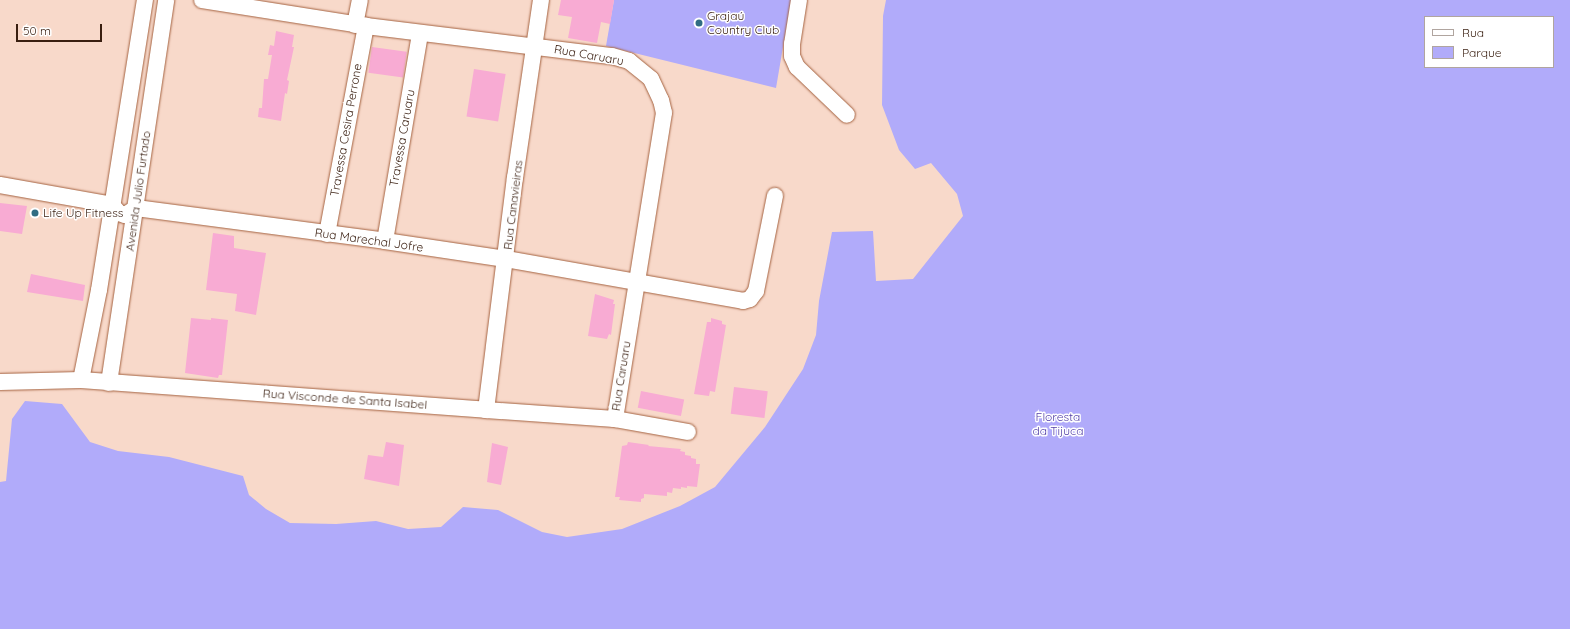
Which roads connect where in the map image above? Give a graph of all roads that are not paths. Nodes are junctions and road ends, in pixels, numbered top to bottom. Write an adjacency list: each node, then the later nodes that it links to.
1 (145, 0): 6 (street); 13 (street, Avenida Julio Furtado)
2 (202, 0): 7 (street, Rua Caruaru)
3 (360, 0): 7 (street, Travessa Cesira Perrone)
4 (541, 0): 9 (street, Rua Canavieiras)
5 (799, 0): 10 (street)
6 (166, 2): 14 (street, Avenida Julio Furtado)
7 (360, 26): 8 (street, Rua Caruaru); 15 (street, Travessa Cesira Perrone)
8 (420, 34): 9 (street, Rua Caruaru); 16 (street, Travessa Caruaru)
9 (535, 47): 17 (street, Rua Canavieiras); 18 (street, Rua Caruaru)
10 (847, 114)
11 (0, 185): 13 (street, Rua Marechal Jofre)
12 (775, 196): 18 (street, Rua Marechal Jofre)
13 (113, 201): 14 (street, Rua Marechal Jofre); 19 (street, Avenida Julio Furtado)
14 (136, 204): 15 (street, Rua Marechal Jofre); 21 (street, Avenida Julio Furtado)
15 (327, 234): 16 (street, Rua Marechal Jofre)
16 (385, 242): 17 (street, Rua Marechal Jofre)
17 (506, 258): 18 (street, Rua Marechal Jofre); 22 (street, Rua Canavieiras)
18 (636, 283): 23 (street, Rua Caruaru)
19 (81, 380): 20 (street, Rua Visconde de Santa Isabel); 21 (street, Rua Visconde de Santa Isabel)
20 (0, 382)
21 (109, 383): 22 (street, Rua Visconde de Santa Isabel)
22 (486, 410): 23 (street, Rua Visconde de Santa Isabel)
23 (614, 419): 24 (street, Rua Visconde de Santa Isabel)
24 (688, 432)

